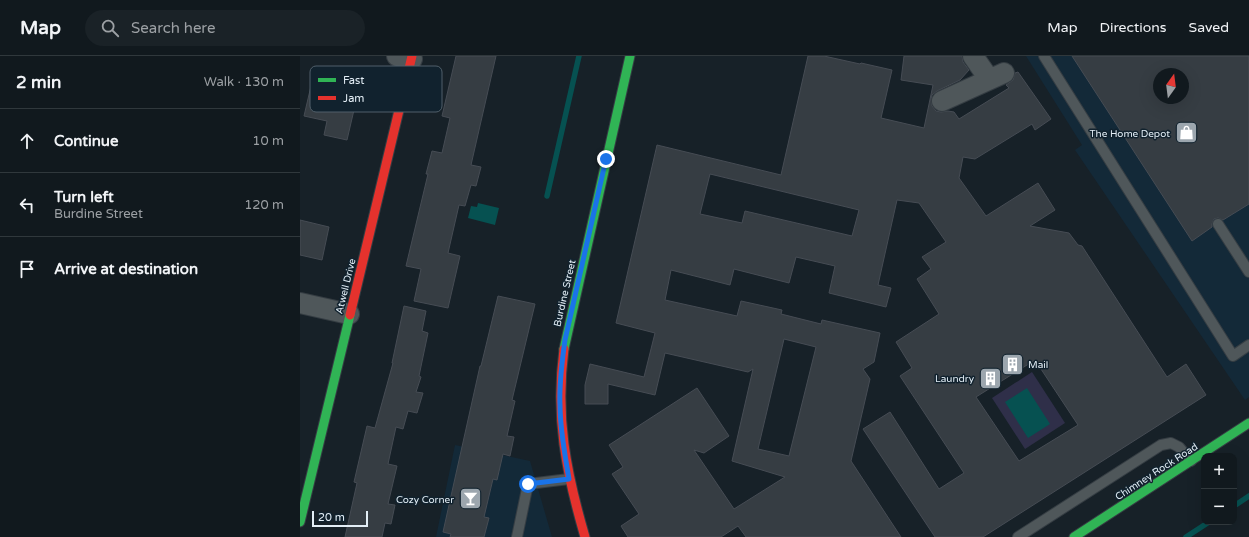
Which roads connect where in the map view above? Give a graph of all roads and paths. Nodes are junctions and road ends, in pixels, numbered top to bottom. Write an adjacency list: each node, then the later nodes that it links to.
1 (630, 56): 13 (street, Burdine Street)
2 (973, 56): 4 (street)
3 (1044, 56): 10 (lane)
4 (942, 101)
5 (395, 112): 9 (street, Atwell Drive)
6 (1218, 224): 7 (lane)
7 (1249, 272)
8 (300, 303): 9 (street)
9 (349, 314): 14 (street, Atwell Drive)
10 (1249, 345)
11 (1249, 423): 12 (street, Chimney Rock Road)
12 (1191, 461): 17 (lane); 18 (street, Chimney Rock Road)
13 (569, 479): 15 (lane); 16 (street, Burdine Street)
14 (300, 522)
15 (517, 537)
16 (585, 537)
17 (1018, 537)
18 (1074, 537)

